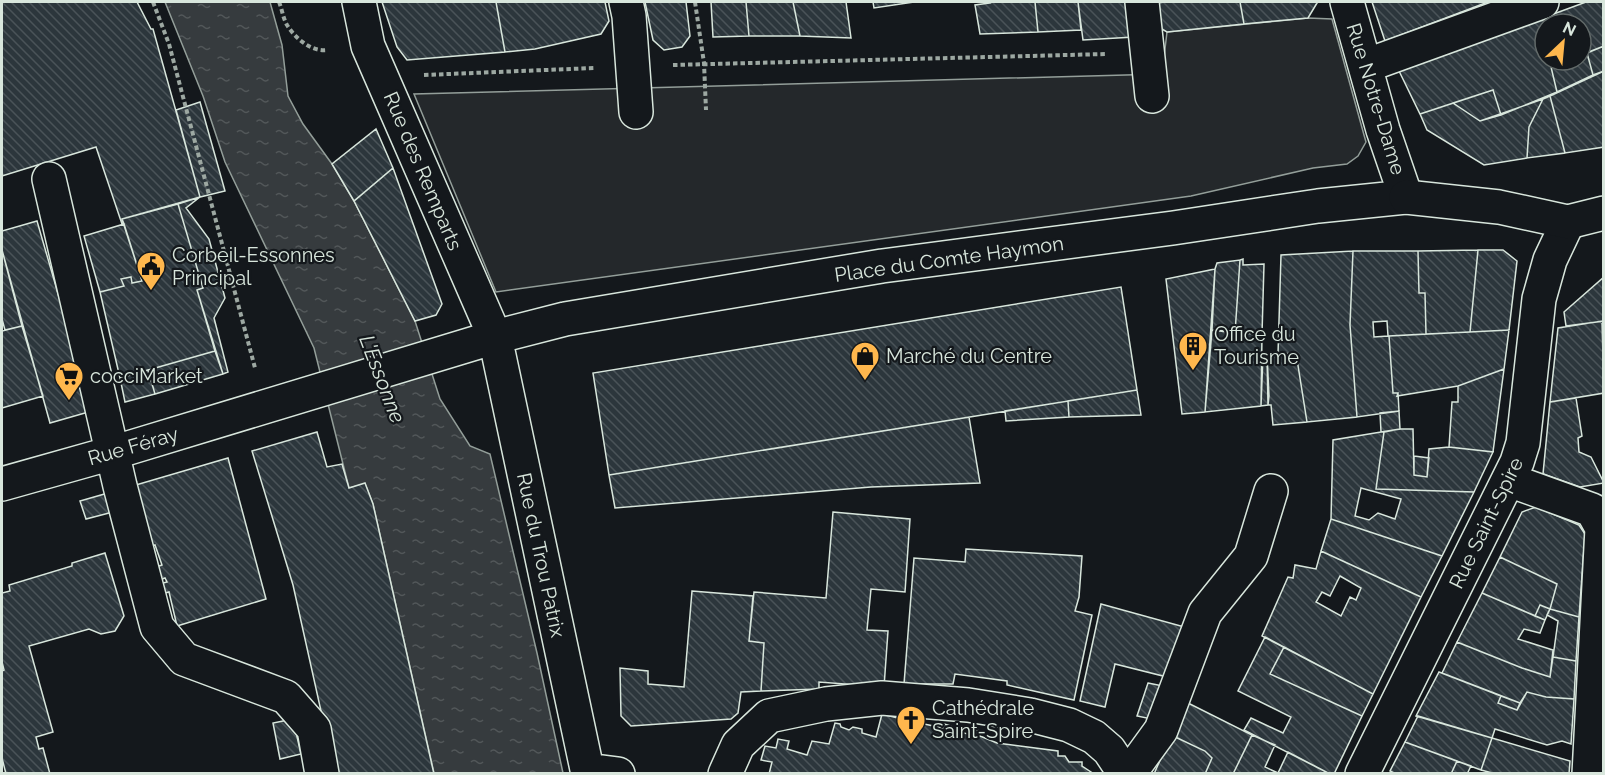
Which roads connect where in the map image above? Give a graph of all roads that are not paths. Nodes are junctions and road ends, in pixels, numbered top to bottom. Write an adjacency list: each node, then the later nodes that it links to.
1 (359, 2): 13 (street, Rue des Remparts)
2 (626, 2): 8 (street)
3 (1142, 2): 7 (street)
4 (1347, 2): 6 (street, Rue Notre-Dame)
5 (1542, 2): 6 (street)
6 (1365, 66): 10 (street, Rue Notre-Dame)
7 (1152, 96)
8 (636, 112)
9 (49, 179): 15 (street)
10 (1406, 197): 12 (street, Place du Comte Haymon); 13 (street, Place du Comte Haymon)
11 (1604, 213): 12 (street)
12 (1568, 222): 16 (street, Rue Saint-Spire)
13 (495, 337): 14 (street, Place du Comte Haymon); 19 (street, Rue du Trou Patrix)
14 (265, 407): 15 (street, Rue Féray)
15 (112, 453): 17 (street, Rue Féray); 20 (street)
16 (1509, 480): 23 (street, Rue Saint-Spire); 24 (street)
17 (2, 484)
18 (1271, 491): 22 (street)
19 (598, 772)
20 (322, 774)
21 (725, 774): 22 (street)
22 (1127, 774)
23 (1362, 774)
24 (1589, 774)

